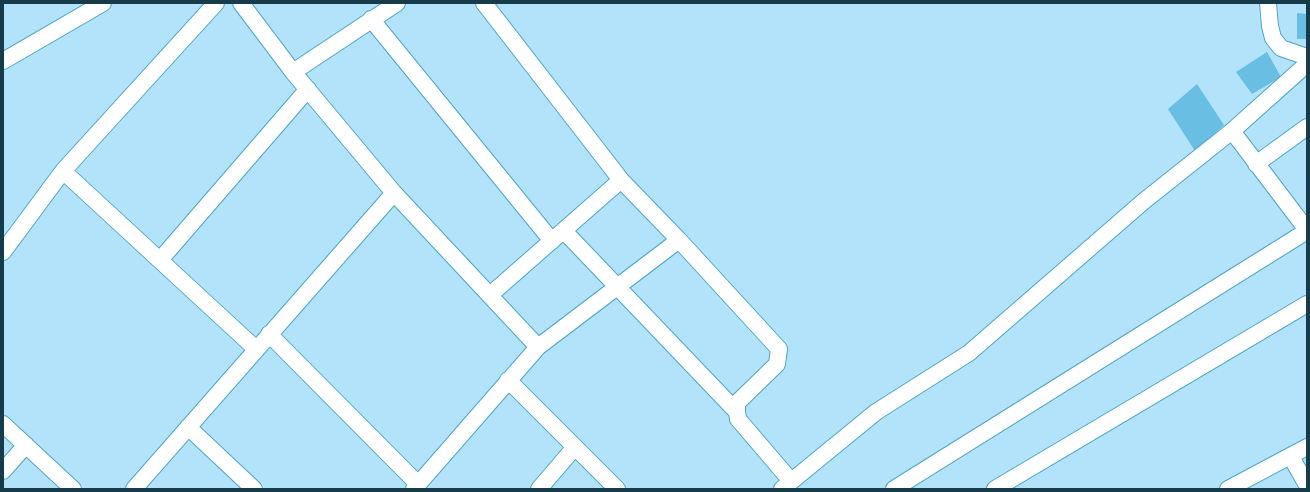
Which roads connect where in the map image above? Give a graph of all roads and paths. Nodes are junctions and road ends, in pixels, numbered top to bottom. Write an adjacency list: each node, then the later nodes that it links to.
1 (103, 3): 9 (street)
2 (216, 3): 16 (street)
3 (241, 3): 11 (street)
4 (397, 3): 7 (street)
5 (484, 3): 17 (street)
6 (1268, 3): 8 (street)
7 (371, 19): 11 (street); 22 (street)
8 (1307, 57)
9 (3, 61)
10 (1307, 64): 14 (street)
11 (293, 72): 12 (street)
12 (308, 89): 18 (street); 24 (street)
13 (1307, 127): 15 (street)
14 (1232, 131): 15 (street); 40 (street)
15 (1256, 164): 20 (street)
16 (63, 171): 23 (street); 24 (street)
17 (621, 180): 19 (street); 21 (street)
18 (394, 193): 26 (street); 28 (street)
19 (564, 231): 22 (street); 25 (street)
20 (1307, 231): 48 (street)
21 (679, 240): 25 (street); 32 (street)
22 (552, 241): 26 (street)
23 (3, 252)
24 (160, 260): 30 (street)
25 (618, 286): 29 (street); 32 (street)
26 (490, 295): 29 (street)
27 (1307, 304): 49 (street)
28 (269, 334): 30 (street); 42 (street)
29 (538, 346): 31 (street)
30 (256, 349): 34 (street)
31 (508, 380): 36 (street); 42 (street)
32 (737, 412): 40 (street)
33 (3, 424): 35 (street)
34 (188, 427): 44 (street); 45 (street)
35 (26, 445): 39 (street); 43 (street)
36 (575, 447): 46 (street); 47 (street)
37 (1307, 447): 38 (street)
38 (1291, 457): 41 (street); 50 (street)
39 (3, 471)
40 (786, 485)
41 (1307, 485)
42 (416, 486)
43 (73, 489)
44 (134, 489)
45 (254, 489)
46 (539, 489)
47 (617, 489)
48 (894, 489)
49 (995, 489)
50 (1228, 489)

